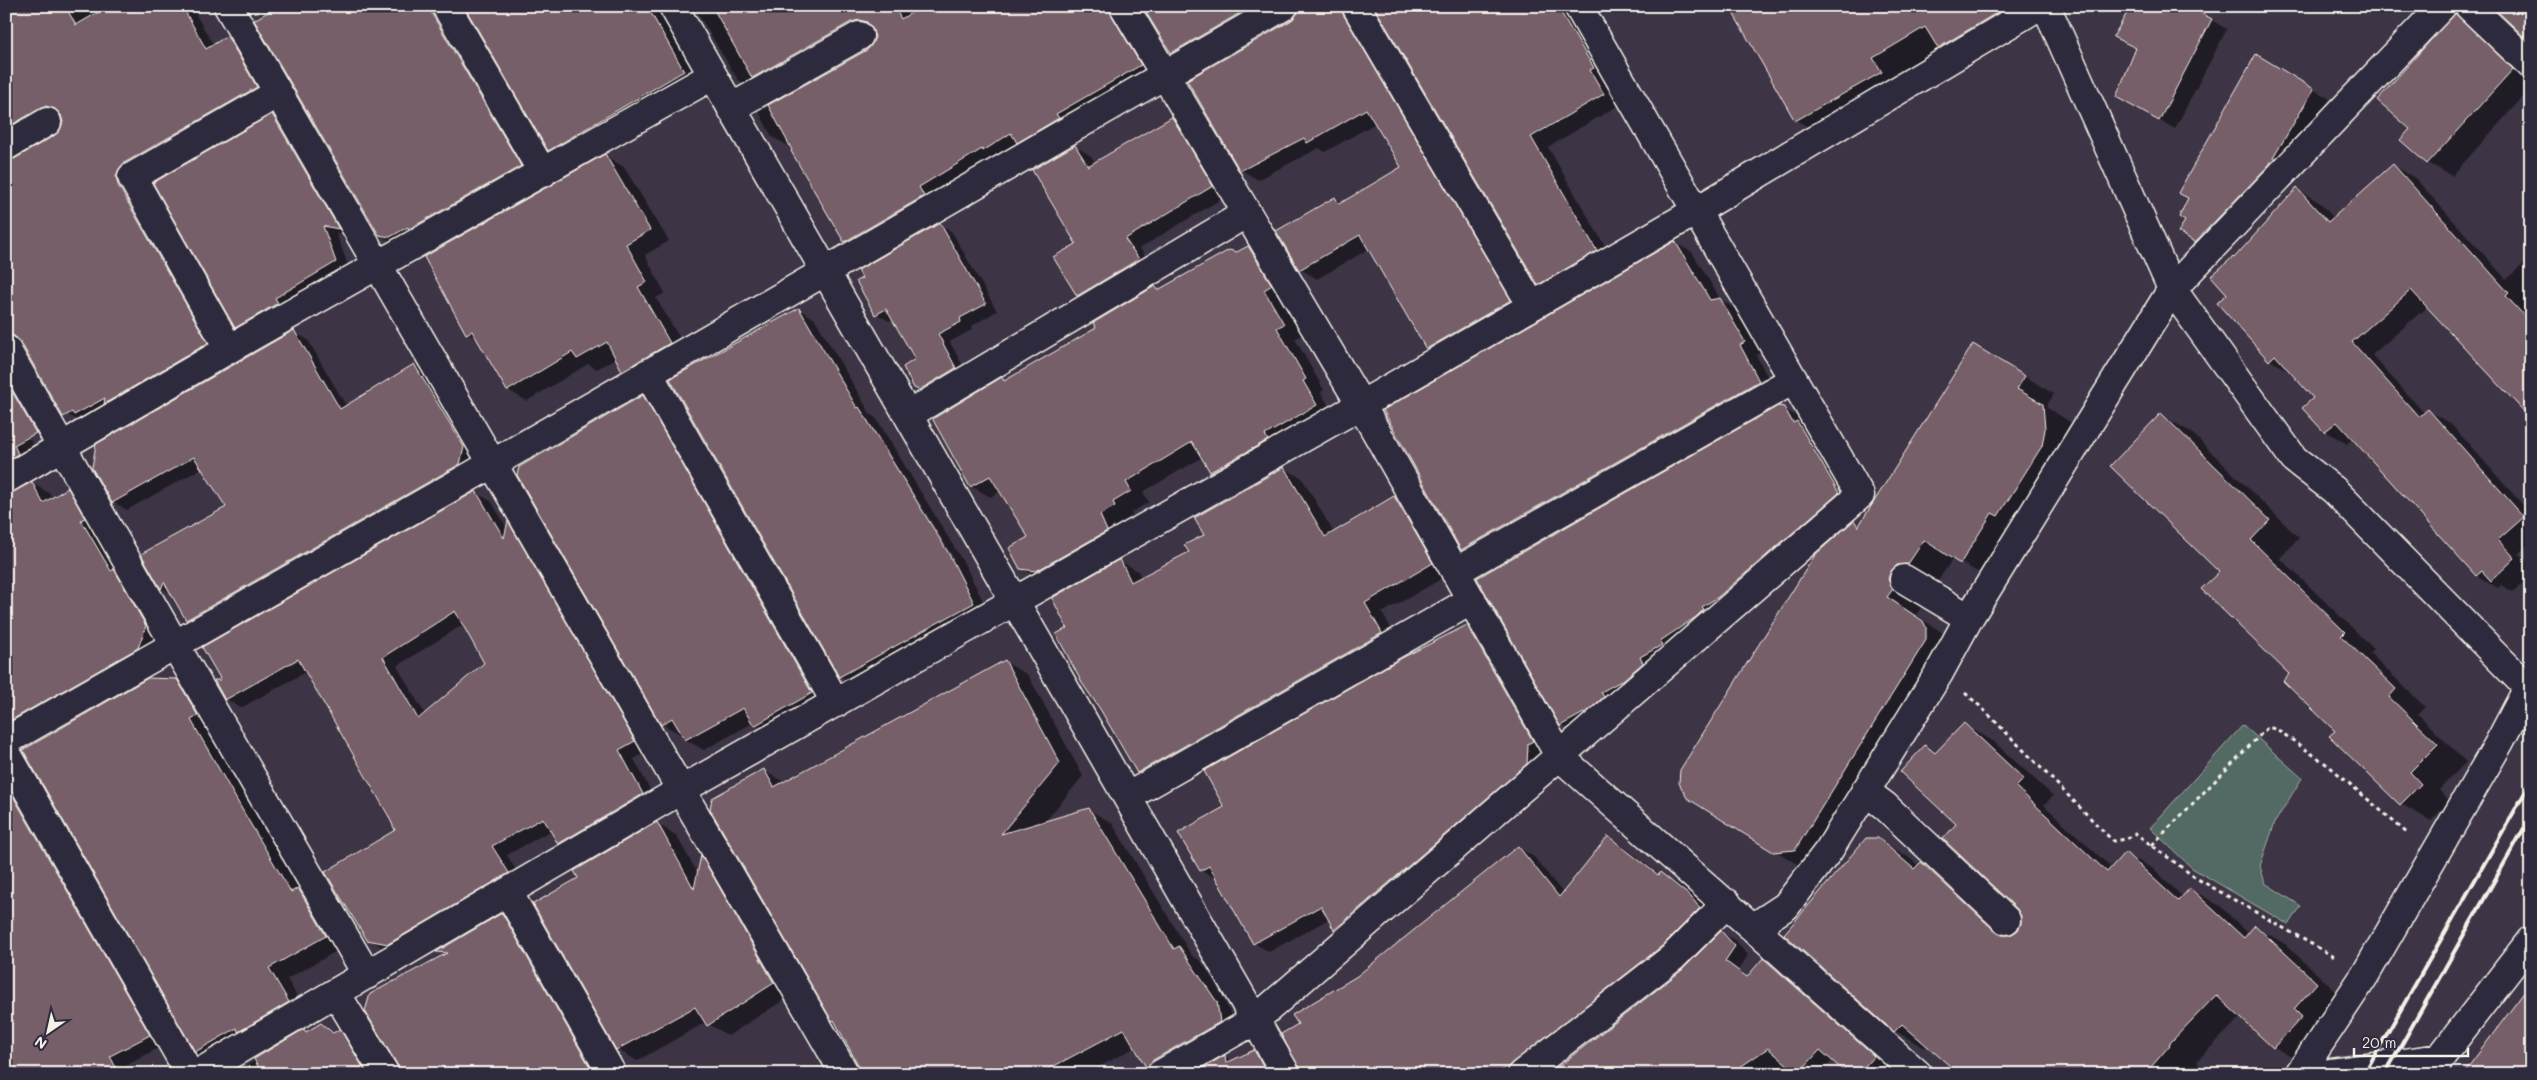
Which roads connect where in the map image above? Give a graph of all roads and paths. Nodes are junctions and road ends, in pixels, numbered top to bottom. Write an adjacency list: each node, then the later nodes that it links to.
1 (228, 6): 16 (street)
2 (446, 6): 20 (street)
3 (673, 6): 15 (street)
4 (1124, 6): 14 (street)
5 (1284, 6): 14 (street)
6 (1356, 6): 26 (street)
7 (1578, 6): 21 (street)
8 (2039, 6): 21 (street)
9 (2046, 6): 25 (street)
10 (2442, 6): 25 (street)
11 (2469, 6): 13 (street)
12 (859, 36): 17 (street)
13 (2531, 65)
14 (1164, 75): 22 (street); 24 (street)
15 (712, 76): 17 (street); 20 (street)
16 (278, 93): 23 (street); 27 (street)
17 (731, 108): 24 (street)
18 (47, 122): 19 (street)
19 (6, 146)
20 (542, 173): 23 (street)
21 (1696, 211): 26 (street); 30 (street)
22 (1247, 213): 31 (street); 32 (street)
23 (378, 266): 27 (street); 34 (street)
24 (825, 270): 29 (street); 32 (street)
25 (2172, 289): 40 (street); 43 (street)
26 (1532, 306): 31 (street)
27 (229, 348): 33 (street)
28 (6, 349): 33 (street)
29 (648, 373): 34 (street); 44 (street)
30 (1793, 380): 36 (street); 47 (street)
31 (1361, 405): 36 (street); 39 (street)
32 (908, 415): 39 (street)
33 (62, 446): 35 (street); 41 (street)
34 (492, 464): 41 (street); 48 (street)
35 (6, 479)
36 (1455, 572): 38 (street)
37 (1904, 579): 40 (street)
38 (1472, 600): 47 (street); 50 (street)
39 (1014, 602): 44 (street); 50 (street)
40 (1969, 618): 42 (street)
41 (175, 645): 45 (street); 58 (street)
42 (1940, 673): 49 (street); 51 (path)
43 (2530, 687): 52 (street)
44 (836, 703): 48 (street)
45 (6, 741)
46 (6, 752): 63 (street)
47 (1560, 757): 54 (street); 61 (street)
48 (681, 790): 53 (street); 67 (street)
49 (1865, 791): 55 (street); 56 (street)
50 (1127, 797): 61 (street)
51 (2152, 845): 52 (path); 59 (path)
52 (2433, 857): 59 (street)
53 (508, 892): 58 (street); 66 (street)
54 (1727, 903): 56 (street); 70 (street)
55 (2006, 920)
56 (1754, 927): 71 (street)
57 (2531, 940): 62 (street)
58 (367, 975): 60 (street)
59 (2365, 975): 72 (street)
60 (336, 993): 64 (street); 65 (street)
61 (1255, 1020): 68 (street); 69 (street)
62 (2436, 1066): 73 (street)
63 (190, 1074)
64 (196, 1074)
65 (385, 1074)
66 (612, 1074)
67 (845, 1074)
68 (1161, 1074)
69 (1286, 1074)
70 (1522, 1074)
71 (1918, 1074)
72 (2299, 1074)
73 (2322, 1074)

